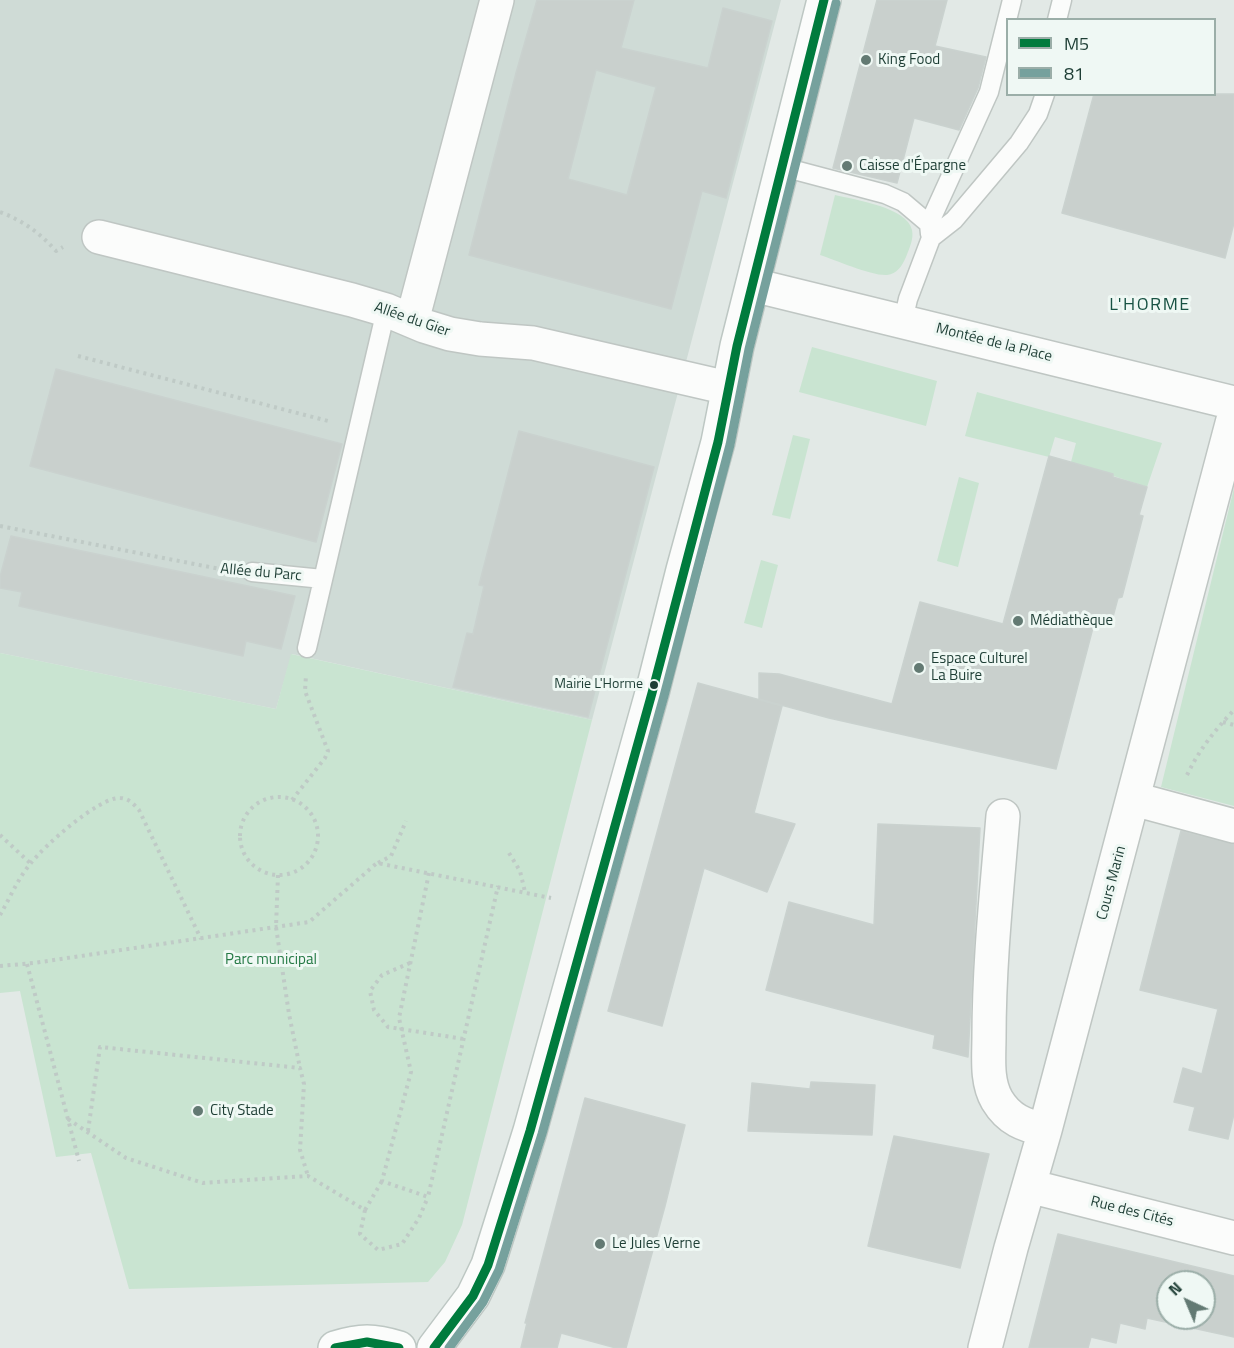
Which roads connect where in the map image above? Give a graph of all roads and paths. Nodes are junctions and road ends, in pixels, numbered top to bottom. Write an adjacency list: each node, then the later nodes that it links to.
1 (496, 0): 14 (street)
2 (824, 0): 9 (street)
3 (1012, 0): 5 (lane)
4 (1062, 0): 6 (lane)
5 (1008, 18)
6 (1058, 18)
7 (1006, 24): 11 (lane)
8 (1044, 96): 11 (lane)
9 (783, 167): 11 (lane); 13 (street)
10 (0, 212): 12 (path)
11 (930, 231): 15 (lane)
12 (99, 237): 14 (street, Allée du Gier)
13 (753, 285): 15 (street, Montée de la Place); 17 (street)
14 (399, 316): 17 (street, Allée du Gier); 23 (lane, Allée du Parc)
15 (903, 321): 18 (street, Montée de la Place)
16 (78, 356): 20 (path)
17 (728, 388): 64 (street)
18 (1234, 403)
19 (1234, 416): 28 (street, Cours Marin)
20 (328, 421)
21 (0, 526): 22 (path, Allée du Parc)
22 (252, 572): 23 (lane, Allée du Parc)
23 (323, 579): 24 (lane)
24 (307, 648): 29 (path)
25 (1234, 710): 26 (path)
26 (1223, 722): 27 (path); 30 (path)
27 (1234, 725)
28 (1134, 799): 30 (street); 53 (street, Cours Marin)
29 (292, 800): 39 (path); 39 (path)
30 (1175, 810): 33 (street)
31 (1002, 816): 53 (street)
32 (406, 820): 37 (path)
33 (1234, 826)
34 (0, 835): 36 (path)
35 (509, 853): 41 (path)
36 (30, 863): 43 (path); 45 (path)
37 (377, 863): 38 (path); 44 (path)
38 (429, 873): 40 (path); 46 (path)
39 (278, 875): 44 (path)
40 (498, 886): 41 (path); 50 (path)
41 (525, 892): 42 (path)
42 (551, 898)
43 (0, 915)
44 (276, 927): 45 (path); 51 (path)
45 (201, 939): 47 (path)
46 (411, 963): 49 (path); 49 (path)
47 (27, 964): 48 (path); 52 (path)
48 (0, 966)
49 (402, 1030): 50 (path); 57 (path)
50 (464, 1039): 59 (path)
51 (300, 1068): 54 (path); 56 (path)
52 (68, 1119): 54 (path); 55 (path)
53 (1046, 1130): 58 (street, Cours Marin)
54 (88, 1131): 56 (path)
55 (79, 1161)
56 (308, 1176): 60 (path)
57 (382, 1181): 59 (path); 60 (path)
58 (1029, 1186): 61 (street, Rue des Cités); 65 (street, Cours Marin)
59 (428, 1197): 60 (path)
60 (365, 1210)
61 (1234, 1238)
62 (335, 1348): 63 (street)
63 (399, 1348)
64 (434, 1348)
65 (985, 1348)

